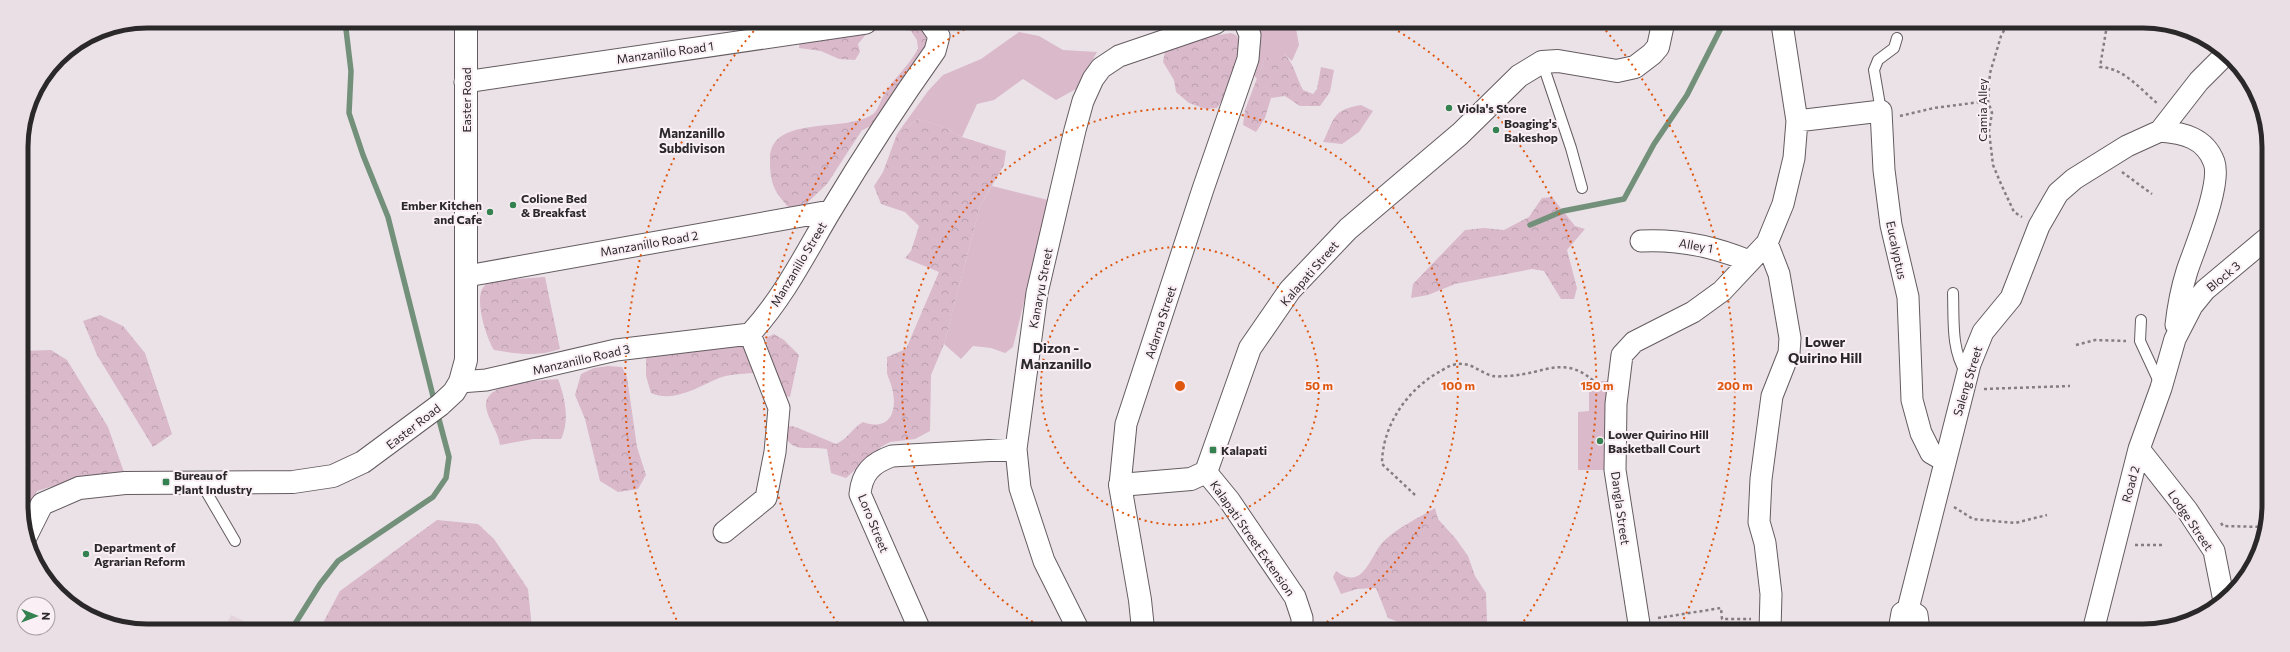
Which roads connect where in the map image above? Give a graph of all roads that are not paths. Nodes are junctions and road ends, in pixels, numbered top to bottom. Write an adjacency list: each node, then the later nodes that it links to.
1 (466, 28): 11 (street, Easter Road)
2 (826, 28): 11 (street, Manzanillo Road 1)
3 (933, 28): 16 (street, Manzanillo Street)
4 (1201, 28): 29 (street, Kanaryu Street)
5 (1247, 28): 34 (street, Adarna Street)
6 (1662, 28): 10 (street)
7 (1783, 28): 13 (street, Dangla Street)
8 (1897, 38): 12 (lane)
9 (2222, 58): 14 (street, Saleng Street)
10 (1542, 62): 15 (lane); 32 (street, Kalapati Street)
11 (465, 82): 21 (street, Easter Road)
12 (1881, 111): 13 (street); 31 (street, Eucalyptus)
13 (1797, 121): 19 (street, Dangla Street)
14 (2160, 131): 25 (street, Saleng Street); 26 (street, Saleng Street)
15 (1582, 188)
16 (830, 211): 21 (street, Manzanillo Road 2); 24 (street, Manzanillo Street)
17 (1641, 241): 20 (street, Alley 1)
18 (2262, 242): 25 (street, Block 3)
19 (1766, 243): 20 (street, Dangla Street); 45 (street)
20 (1749, 261): 44 (street, Dangla Street)
21 (467, 276): 27 (street, Easter Road)
22 (1953, 293): 26 (lane)
23 (2141, 320): 28 (lane)
24 (750, 334): 27 (street, Manzanillo Road 3); 36 (street)
25 (2175, 339): 28 (street, Road 2)
26 (1965, 380): 31 (street, Saleng Street)
27 (460, 382): 33 (street, Easter Road)
28 (2161, 388): 30 (street, Road 2)
29 (1016, 449): 40 (street, Loro Street); 41 (street, Kanaryu Street)
30 (2139, 449): 38 (street, Lodge Street); 48 (street, Road 2)
31 (1945, 461): 39 (street, Saleng Street)
32 (1206, 472): 34 (street); 43 (street, Kalapati Street Extension)
33 (200, 481): 35 (street, Easter Road); 37 (lane)
34 (1120, 485): 42 (street, Adarna Street)
35 (30, 528)
36 (724, 532)
37 (235, 541)
38 (2222, 593)
39 (1908, 609): 46 (street, Saleng Street); 47 (street)
40 (917, 624)
41 (1076, 624)
42 (1142, 624)
43 (1302, 624)
44 (1639, 624)
45 (1771, 624)
46 (1900, 624)
47 (1918, 624)
48 (2095, 624)

